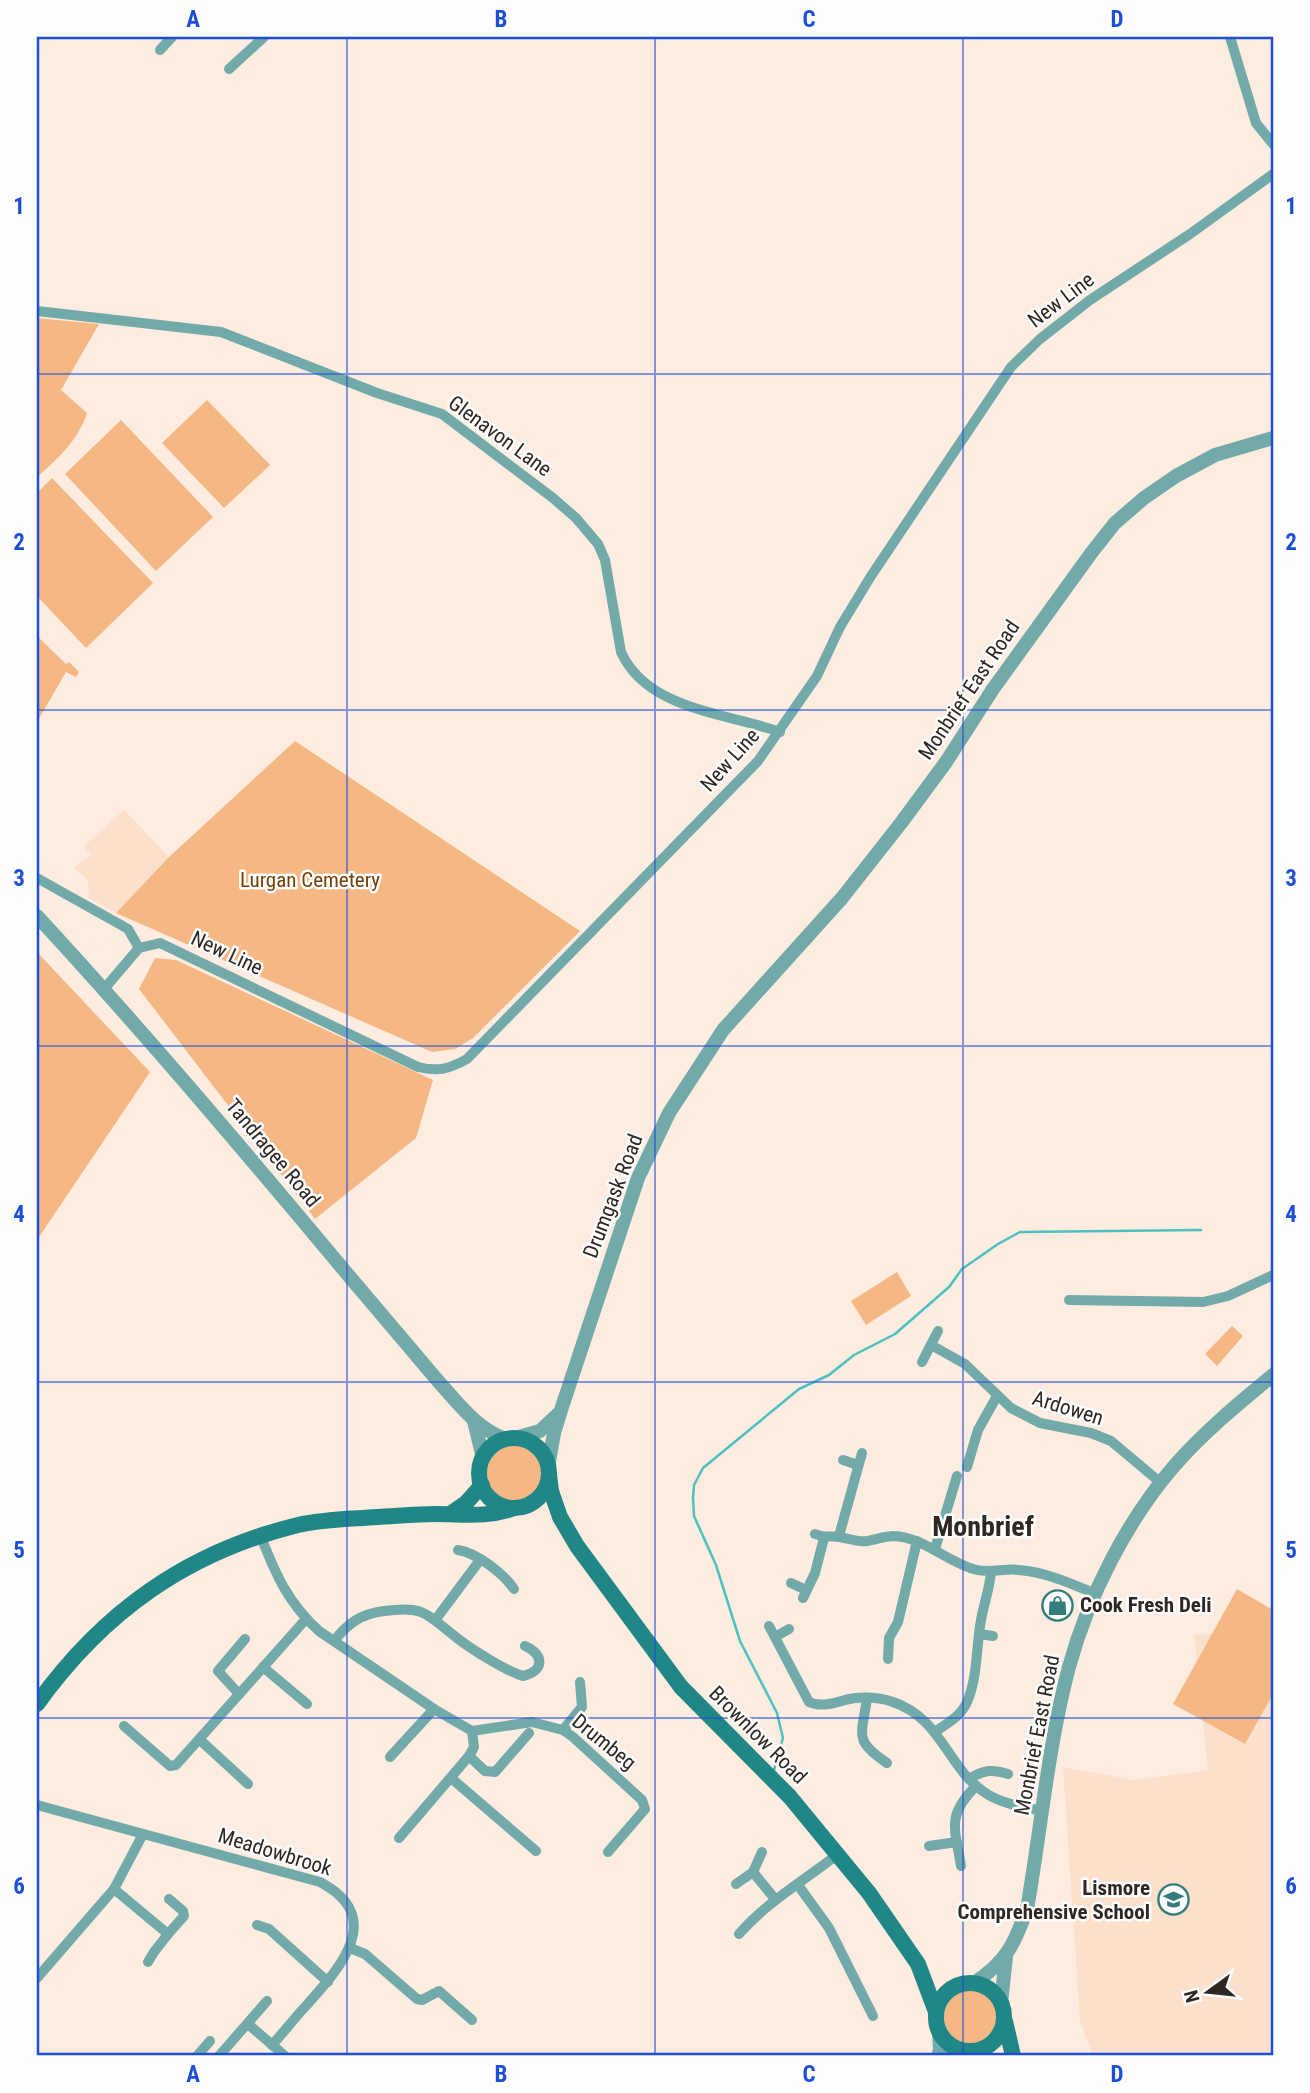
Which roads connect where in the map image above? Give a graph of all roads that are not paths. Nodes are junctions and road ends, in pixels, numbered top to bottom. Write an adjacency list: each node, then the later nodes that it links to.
1 (172, 37): 4 (street)
2 (264, 37): 5 (street)
3 (1230, 37): 6 (street)
4 (160, 50)
5 (229, 69)
6 (1273, 144)
7 (1273, 174): 10 (street, New Line)
8 (37, 312): 10 (street, Glenavon Lane)
9 (1273, 438): 15 (street, Monbrief East Road)
10 (780, 732): 13 (street, New Line)
11 (37, 878): 13 (street)
12 (37, 916): 14 (street, Tandragee Road)
13 (139, 948): 14 (street)
14 (104, 989): 24 (street, Tandragee Road)
15 (736, 1015): 23 (street, Drumgask Road)
16 (1273, 1275): 17 (street)
17 (1069, 1300)
18 (938, 1331): 19 (street)
19 (931, 1345): 20 (street); 22 (street, Ardowen)
20 (922, 1362)
21 (1273, 1375): 33 (street, Monbrief East Road)
22 (997, 1396): 27 (street); 33 (street, Ardowen)
23 (562, 1408): 25 (street); 31 (street, Drumgask Road)
24 (473, 1419): 25 (street, Tandragee Road); 28 (street, Tandragee Road)
25 (510, 1439): 28 (main road); 31 (main road)
26 (862, 1453): 30 (street)
27 (956, 1453)
28 (483, 1458): 34 (main road)
29 (842, 1460): 30 (street)
30 (858, 1465): 38 (street)
31 (549, 1471): 35 (main road); 37 (main road, Brownlow Road)
32 (957, 1476): 41 (street)
33 (1161, 1483): 47 (street, Monbrief East Road)
34 (482, 1485): 35 (main road); 36 (main road)
35 (522, 1506): 36 (main road); 37 (main road, Brownlow Road)
36 (450, 1514): 39 (main road)
37 (569, 1535): 88 (main road, Brownlow Road)
38 (839, 1536): 40 (street); 45 (street)
39 (261, 1537): 48 (street); 63 (main road)
40 (917, 1541): 41 (street); 58 (street)
41 (935, 1549): 44 (street)
42 (458, 1550): 43 (street)
43 (480, 1560): 46 (street); 49 (street)
44 (991, 1571): 47 (street); 52 (street)
45 (791, 1583)
46 (514, 1590)
47 (1096, 1594): 80 (street, Monbrief East Road)
48 (306, 1619): 56 (street); 59 (street)
49 (436, 1619): 56 (street); 57 (street)
50 (769, 1626): 54 (street)
51 (789, 1629): 54 (street)
52 (979, 1634): 53 (street); 69 (street)
53 (993, 1636)
54 (775, 1637): 62 (street)
55 (245, 1639): 61 (street)
56 (334, 1641): 65 (street)
57 (524, 1646)
58 (888, 1659)
59 (263, 1667): 61 (street); 64 (street)
60 (580, 1682): 67 (street)
61 (239, 1694): 71 (street)
62 (867, 1698): 69 (street); 74 (street)
63 (37, 1704)
64 (307, 1704)
65 (434, 1709): 68 (street); 73 (street)
66 (124, 1726): 71 (street)
67 (563, 1730): 68 (street, Drumbeg); 86 (street, Drumbeg)
68 (472, 1731): 72 (street)
69 (936, 1731): 77 (street)
70 (529, 1733): 72 (street)
71 (200, 1740): 78 (street)
72 (469, 1756): 76 (street)
73 (390, 1757)
74 (887, 1763)
75 (1008, 1774): 77 (street)
76 (451, 1779): 82 (street); 85 (street)
77 (973, 1783): 80 (street); 83 (street)
78 (248, 1784)
79 (37, 1805): 81 (street, Meadowbrook)
80 (1043, 1811): 100 (street, Monbrief East Road)
81 (143, 1834): 93 (street); 99 (street, Meadowbrook)
82 (399, 1838)
83 (957, 1842): 84 (street); 89 (street)
84 (929, 1846)
85 (536, 1851)
86 (608, 1852)
87 (762, 1852): 90 (street)
88 (838, 1854): 92 (street); 102 (main road, Brownlow Road)
89 (961, 1866)
90 (753, 1872): 91 (street); 95 (street)
91 (736, 1884)
92 (799, 1885): 95 (street); 110 (street)
93 (114, 1889): 97 (street); 103 (street)
94 (169, 1899): 97 (street)
95 (775, 1899): 98 (street)
96 (257, 1925): 104 (street)
97 (168, 1934): 101 (street)
98 (740, 1934)
99 (350, 1948): 104 (street); 111 (street)
100 (1006, 1957): 105 (street, Monbrief East Road); 108 (street)
101 (148, 1962)
102 (918, 1964): 106 (main road, Brownlow Road); 109 (main road, Brownlow Road)
103 (37, 1978)
104 (327, 1982): 115 (street)
105 (974, 1983): 106 (main road); 108 (main road)
106 (958, 1985): 109 (main road)
107 (267, 2001): 112 (street)
108 (1003, 2011): 116 (main road); 123 (main road)
109 (936, 2012): 113 (main road)
110 (873, 2016)
111 (472, 2020)
112 (248, 2024): 115 (street); 119 (street)
113 (939, 2032): 117 (main road); 121 (street)
114 (210, 2041): 118 (street)
115 (272, 2045): 120 (street)
116 (982, 2049): 117 (main road); 122 (main road)
117 (956, 2053)
118 (197, 2056)
119 (219, 2056)
120 (285, 2056)
121 (938, 2056)
122 (1002, 2056)
123 (1013, 2056)

